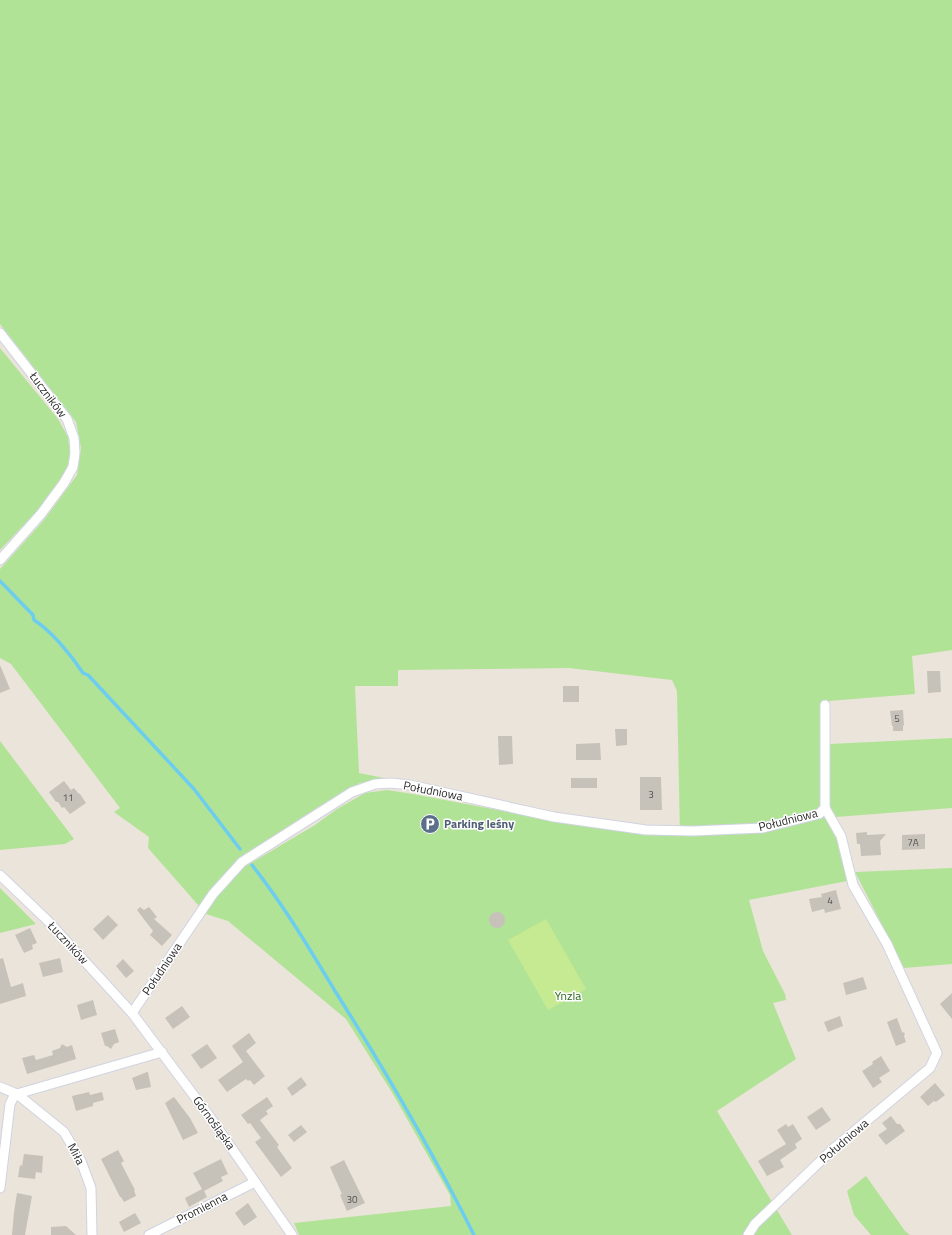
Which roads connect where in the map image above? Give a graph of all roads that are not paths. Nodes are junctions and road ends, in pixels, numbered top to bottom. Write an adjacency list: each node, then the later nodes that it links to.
1 (0, 332): 2 (street, Łuczników)
2 (0, 560)
3 (825, 705): 4 (street, Południowa)
4 (825, 808): 6 (street, Południowa); 15 (street, Południowa)
5 (0, 875): 6 (street, Łuczników)
6 (132, 1013): 7 (street, Górnośląska)
7 (162, 1052): 9 (street); 10 (street, Górnośląska)
8 (0, 1087): 9 (street, Miła)
9 (17, 1094): 11 (street); 12 (street, Miła)
10 (255, 1182): 13 (street, Promienna); 14 (street, Górnośląska)
11 (0, 1188)
12 (92, 1235)
13 (149, 1235)
14 (292, 1235)
15 (748, 1235)

